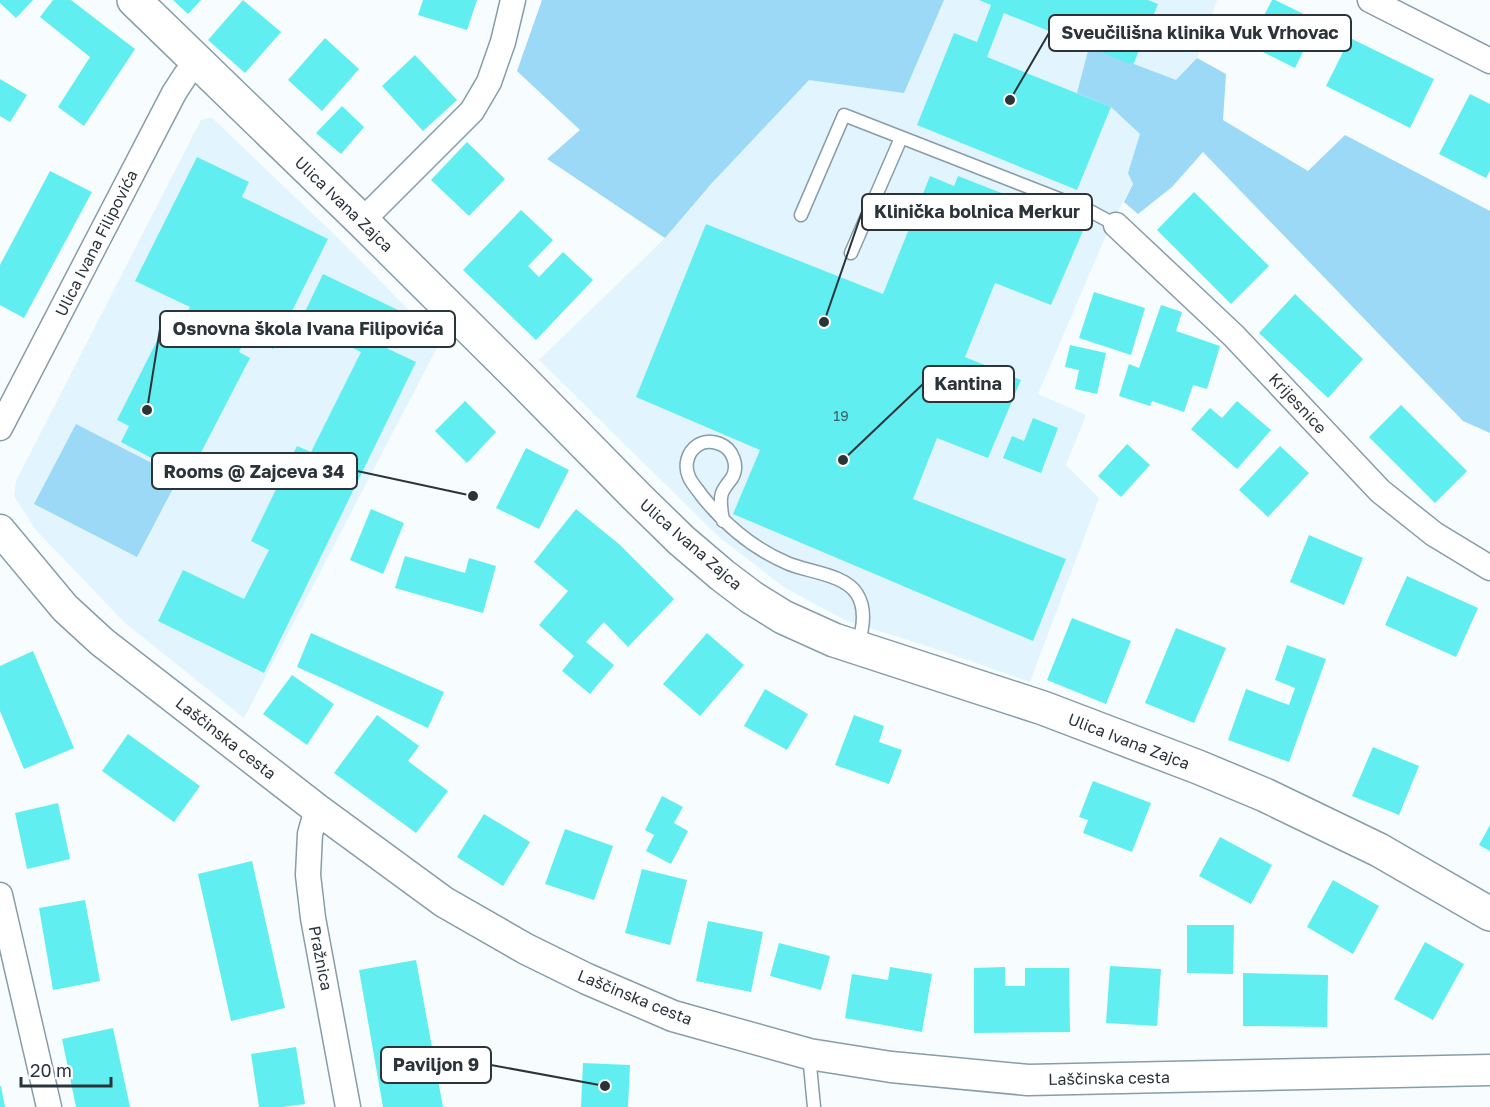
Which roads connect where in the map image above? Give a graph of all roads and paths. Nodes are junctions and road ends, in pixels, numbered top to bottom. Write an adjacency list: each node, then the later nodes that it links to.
1 (134, 0): 4 (main road, Ulica Ivana Zajca)
2 (513, 0): 8 (street)
3 (1370, 0): 5 (street)
4 (197, 61): 8 (main road, Ulica Ivana Zajca); 11 (street, Ulica Ivana Filipovića)
5 (1490, 61)
6 (901, 138): 7 (lane); 9 (lane); 10 (lane)
7 (801, 215)
8 (362, 221): 15 (main road, Ulica Ivana Zajca)
9 (1116, 225): 14 (street, Krijesnice)
10 (851, 253)
11 (0, 429)
12 (723, 520): 12 (lane); 15 (lane)
13 (0, 530): 16 (street, Laščinska cesta)
14 (1490, 568)
15 (857, 648): 18 (main road, Ulica Ivana Zajca)
16 (317, 808): 19 (street, Laščinska cesta); 22 (street, Pražnica)
17 (0, 895): 21 (street)
18 (1490, 914)
19 (809, 1054): 20 (street, Laščinska cesta); 23 (lane)
20 (1490, 1070)
21 (49, 1107)
22 (348, 1107)
23 (814, 1107)

